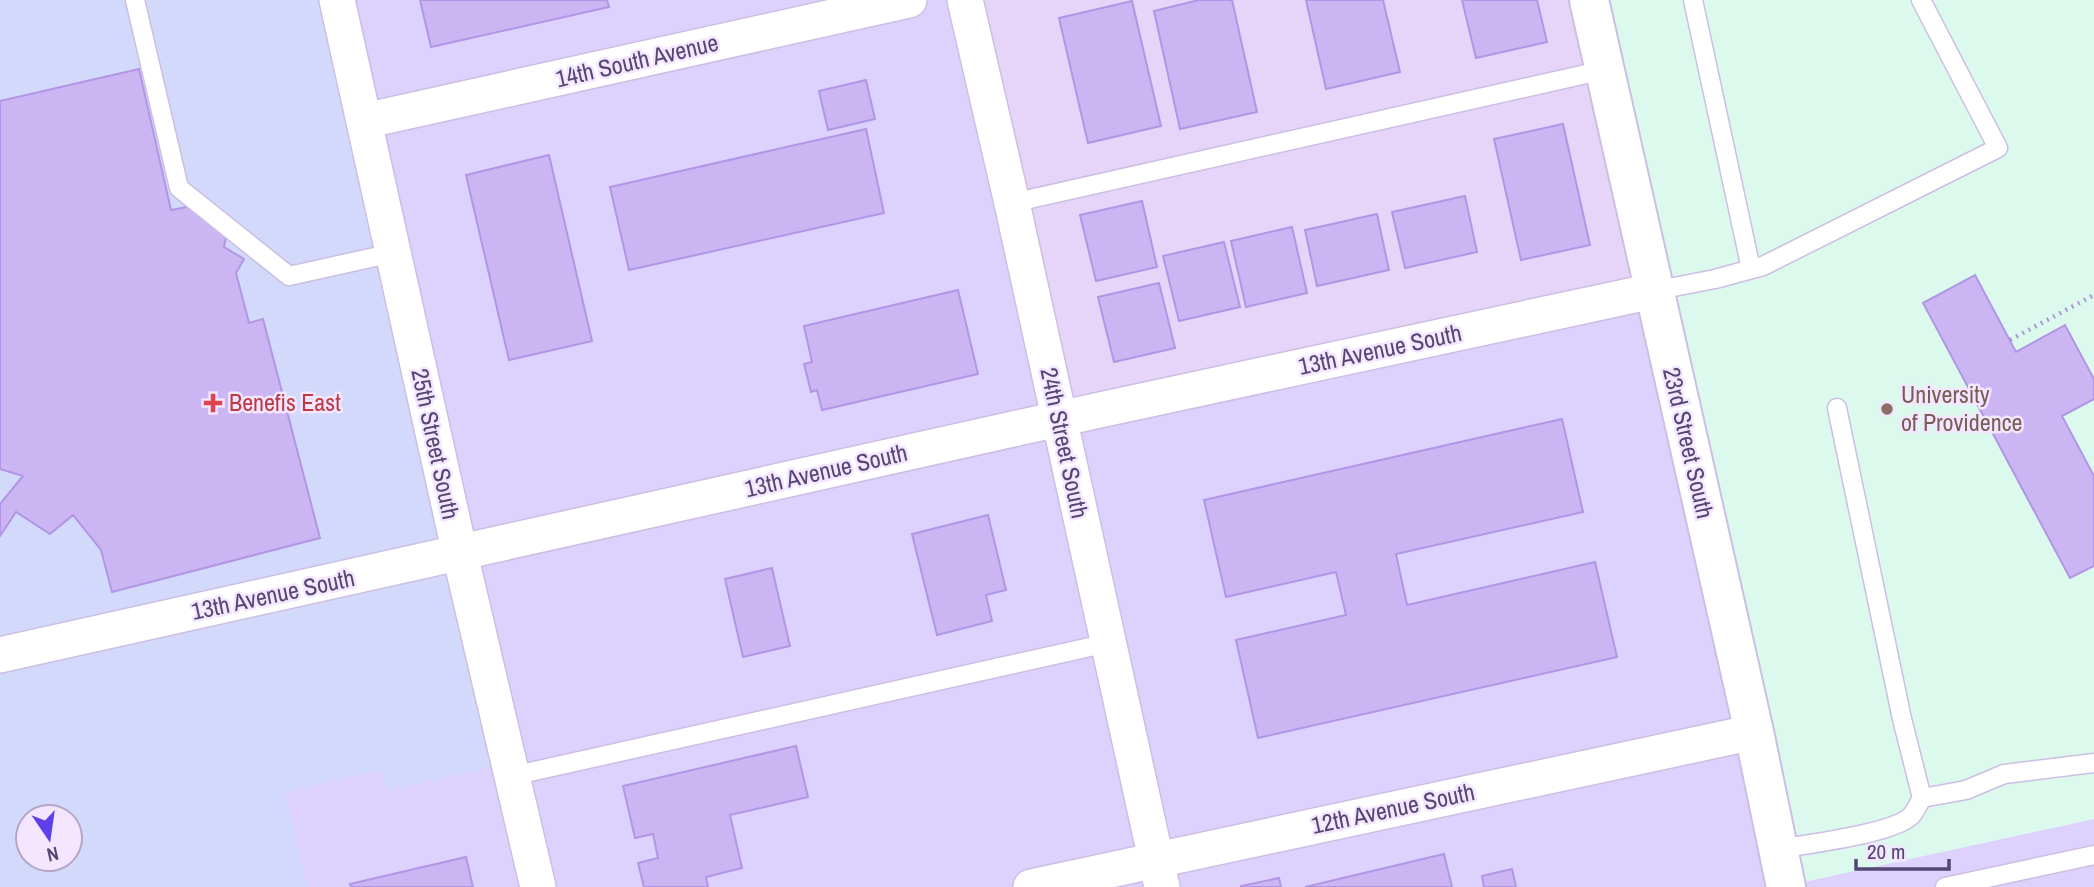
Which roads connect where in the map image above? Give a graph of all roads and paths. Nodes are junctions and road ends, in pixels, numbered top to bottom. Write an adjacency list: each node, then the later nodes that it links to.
1 (135, 0): 11 (lane)
2 (337, 0): 9 (street, 25th Street South)
3 (909, 0): 9 (street, 14th South Avenue)
4 (965, 0): 10 (street, 24th Street South)
5 (1589, 0): 8 (street, 23rd Street South)
6 (1693, 0): 12 (lane)
7 (1920, 0): 12 (lane)
8 (1604, 70): 10 (lane); 13 (street, 23rd Street South)
9 (364, 121): 11 (street, 25th Street South)
10 (1012, 203): 17 (street, 24th Street South)
11 (393, 253): 18 (street, 25th Street South)
12 (1751, 269): 13 (lane)
13 (1653, 291): 17 (street, 13th Avenue South); 21 (street, 23rd Street South)
14 (2094, 295): 15 (path)
15 (2010, 340)
16 (1837, 408): 24 (lane)
17 (1058, 419): 18 (street, 13th Avenue South); 19 (street, 24th Street South)
18 (460, 554): 20 (street, 13th Avenue South); 23 (street, 25th Street South)
19 (1108, 643): 23 (lane); 27 (street, 24th Street South)
20 (0, 655)
21 (1754, 732): 25 (street, 23rd Street South); 27 (street, 12th Avenue South)
22 (2094, 763): 24 (lane)
23 (512, 776): 28 (street, 25th Street South)
24 (1922, 797): 25 (lane)
25 (1779, 849): 30 (street, 23rd Street South)
26 (2094, 855): 31 (lane)
27 (1159, 874): 29 (street, 12th Avenue South)
28 (538, 887)
29 (1031, 887)
30 (1786, 887)
31 (1945, 887)

